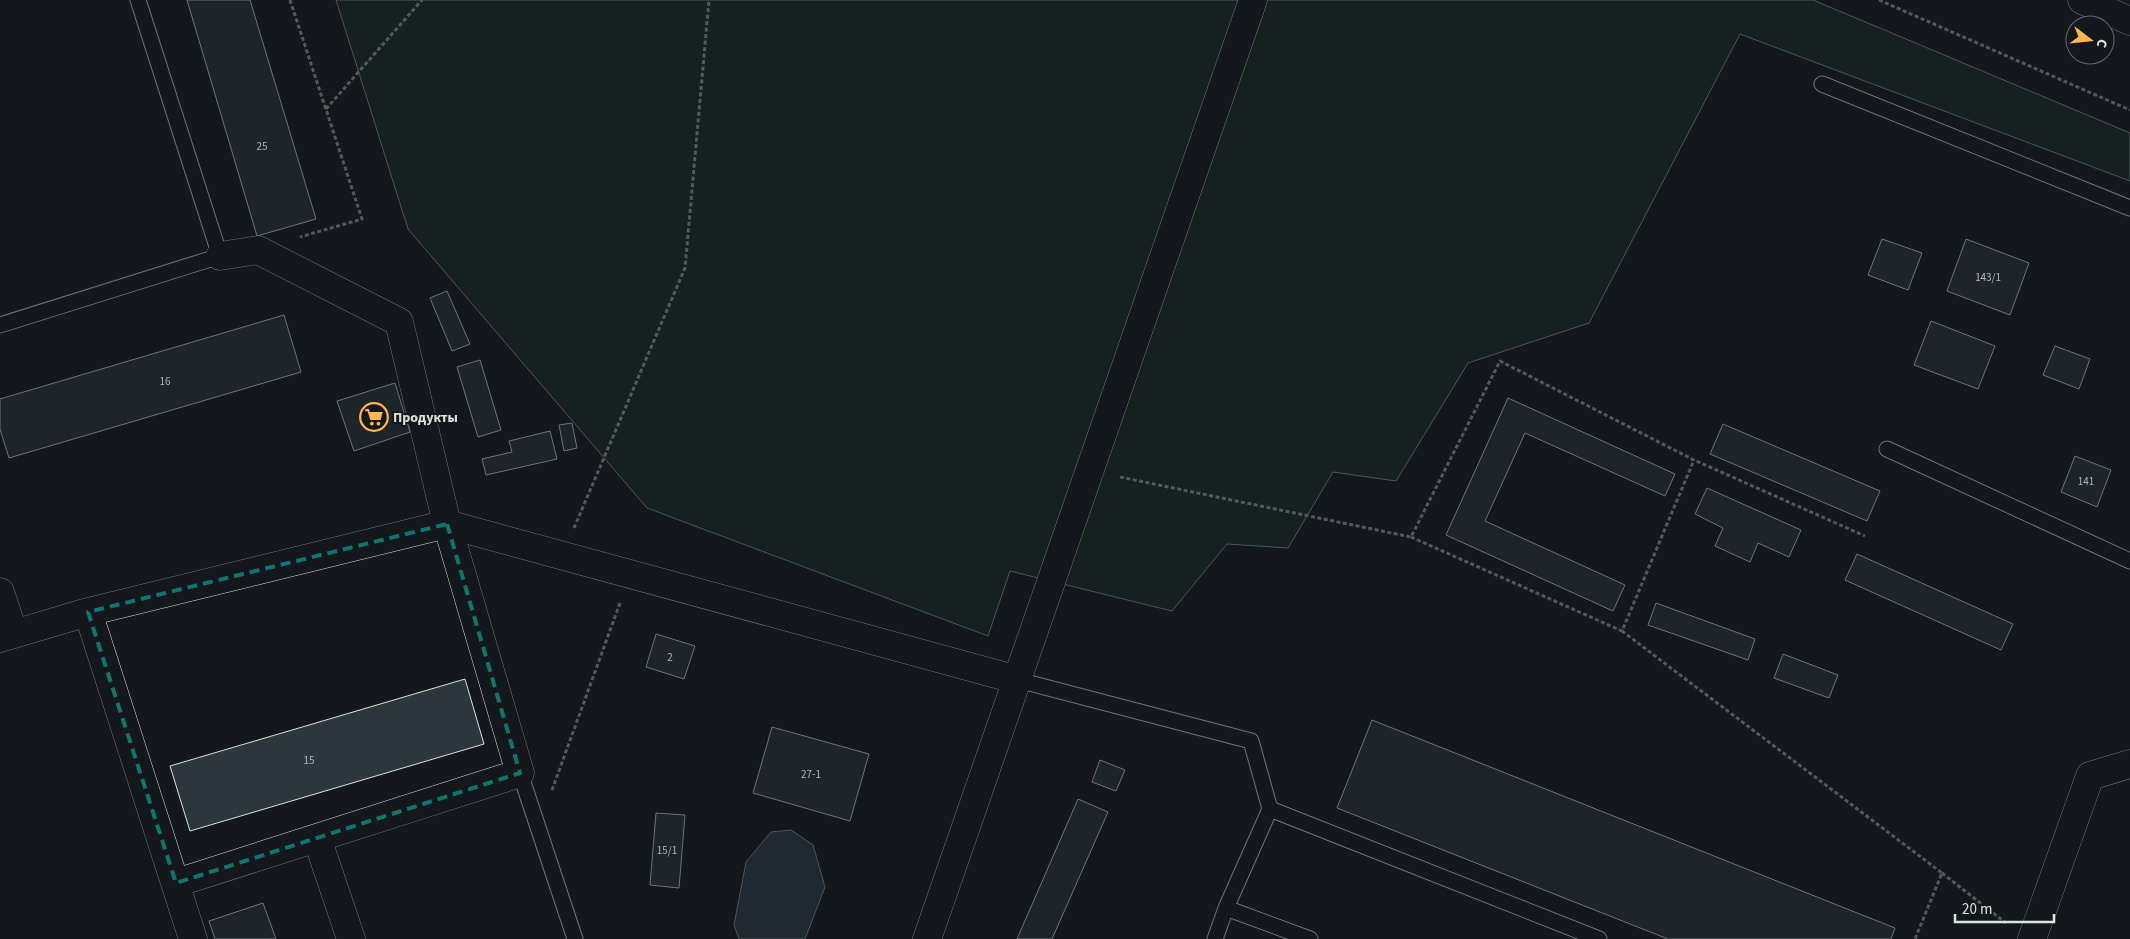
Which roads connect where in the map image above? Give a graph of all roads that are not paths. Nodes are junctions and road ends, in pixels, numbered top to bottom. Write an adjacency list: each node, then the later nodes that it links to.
1 (138, 0): 7 (lane)
2 (1253, 0): 15 (street)
3 (2082, 0): 4 (street)
4 (2130, 21)
5 (1822, 84): 6 (lane)
6 (2130, 208)
7 (220, 256): 8 (lane); 10 (street)
8 (0, 325)
9 (1887, 449): 11 (lane)
10 (447, 524): 13 (street); 15 (street); 17 (street)
11 (2130, 561)
12 (0, 592): 14 (street)
13 (88, 612): 14 (street); 20 (street)
14 (7, 636)
15 (1018, 680): 18 (lane); 26 (street)
16 (2130, 764): 22 (street)
17 (520, 773): 19 (street); 25 (lane)
18 (1270, 809): 21 (lane); 29 (lane)
19 (317, 838): 20 (street); 24 (street)
20 (176, 883): 23 (street)
21 (1226, 908): 27 (lane); 28 (lane)
22 (2021, 933)
23 (193, 939)
24 (351, 939)
25 (575, 939)
26 (927, 939)
27 (1215, 939)
28 (1310, 939)
29 (1599, 939)

